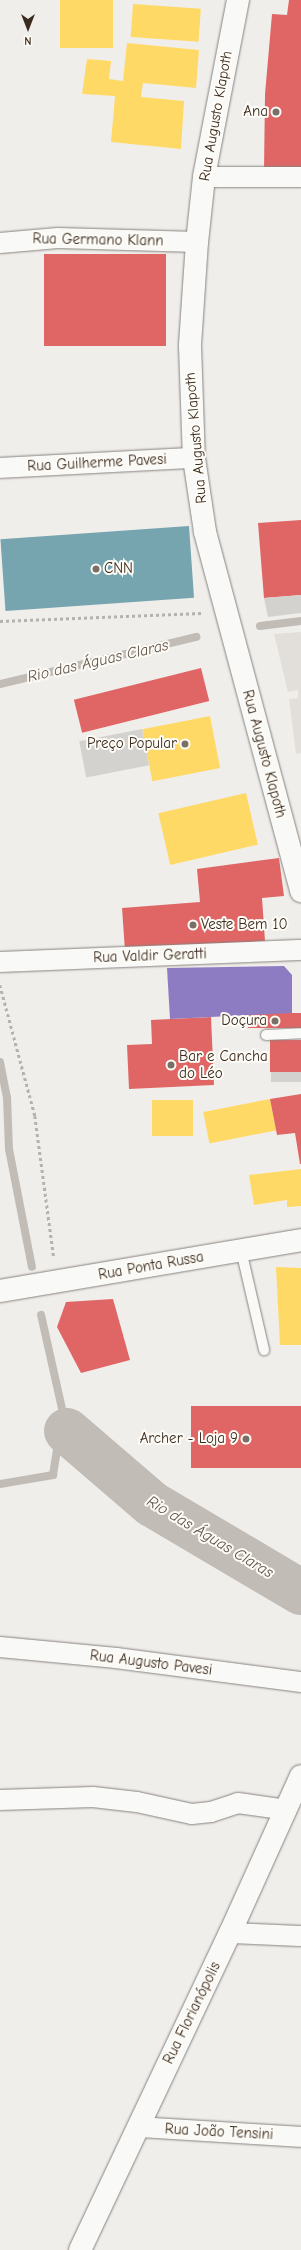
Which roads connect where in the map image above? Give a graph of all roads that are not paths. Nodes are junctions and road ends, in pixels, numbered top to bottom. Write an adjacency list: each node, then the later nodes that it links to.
1 (238, 0): 2 (main road, Rua Augusto Klapoth)
2 (204, 176): 3 (street); 4 (main road, Rua Augusto Klapoth)
3 (301, 177)
4 (197, 242): 5 (street, Rua Germano Klann); 6 (main road, Rua Augusto Klapoth)
5 (0, 243)
6 (194, 458): 7 (street, Rua Guilherme Pavesi); 8 (main road, Rua Augusto Klapoth)
7 (0, 468)
8 (301, 890)
9 (301, 950): 10 (street, Rua Valdir Geratti)
10 (0, 962)
11 (301, 1033): 12 (lane)
12 (266, 1035)
13 (301, 1240): 14 (main road, Rua Ponta Russa)
14 (241, 1250): 15 (main road, Rua Ponta Russa); 16 (lane)
15 (0, 1291)
16 (264, 1350)
17 (0, 1647): 18 (street, Rua Augusto Pavesi)
18 (301, 1682)
19 (301, 1776): 21 (main road, Rua Florianópolis)
20 (0, 1800): 21 (street)
21 (287, 1810): 22 (main road, Rua Florianópolis)
22 (230, 1933): 23 (street); 24 (main road, Rua Florianópolis)
23 (301, 1936)
24 (138, 2127): 25 (street, Rua João Tensini); 26 (main road, Rua Florianópolis)
25 (301, 2137)
26 (80, 2250)

